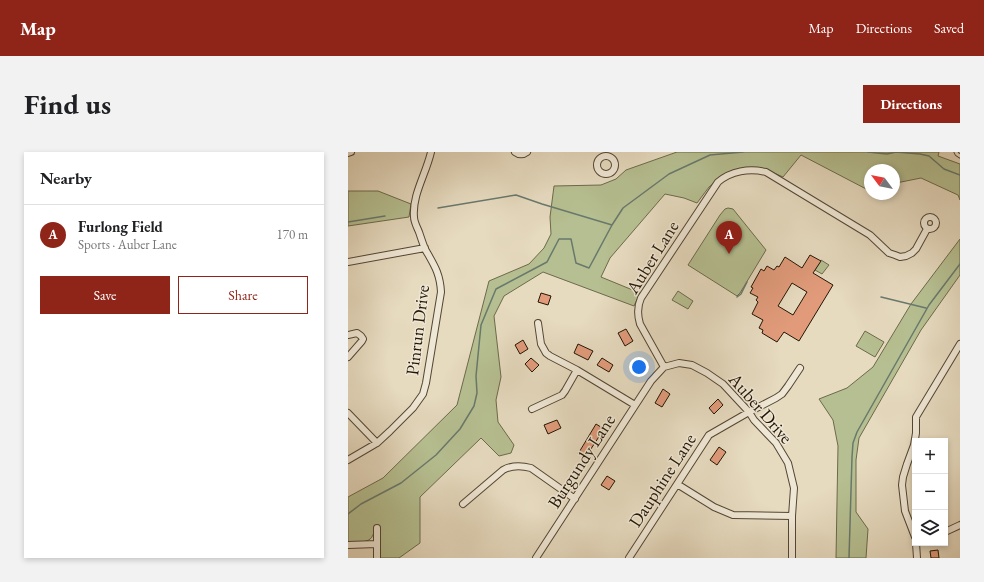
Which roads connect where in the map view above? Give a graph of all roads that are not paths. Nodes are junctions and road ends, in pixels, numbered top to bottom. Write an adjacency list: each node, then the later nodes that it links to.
1 (351, 152): 6 (street)
2 (431, 152): 9 (street, Pinrun Drive)
3 (515, 152): 4 (street)
4 (527, 152)
5 (956, 152): 7 (lane)
6 (348, 154)
7 (960, 156)
8 (927, 229): 15 (street, Auber Lane)
9 (425, 248): 10 (street); 22 (street, Pinrun Drive)
10 (348, 262)
11 (538, 323): 17 (street)
12 (348, 335): 14 (street)
13 (960, 344): 30 (street)
14 (348, 357)
15 (664, 366): 18 (street, Burgundy Lane); 20 (street, Auber Drive)
16 (800, 368): 20 (street, Dauphine Lane)
17 (577, 370): 18 (street); 19 (street)
18 (635, 406): 25 (street, Burgundy Lane)
19 (532, 409)
20 (748, 412): 24 (street, Dauphine Lane); 27 (street, Auber Drive)
21 (348, 413): 22 (street)
22 (378, 443): 23 (street, Pinrun Drive)
23 (348, 460)
24 (677, 484): 27 (street); 37 (street, Dauphine Lane)
25 (575, 498): 26 (street); 36 (street, Burgundy Lane)
26 (463, 504)
27 (792, 516): 38 (street, Auber Drive)
28 (960, 525): 31 (street)
29 (376, 528): 32 (street)
30 (912, 529)
31 (948, 531)
32 (377, 544): 33 (street); 35 (street)
33 (348, 545)
34 (916, 546): 39 (street)
35 (377, 558)
36 (536, 558)
37 (629, 558)
38 (792, 558)
39 (917, 558)

